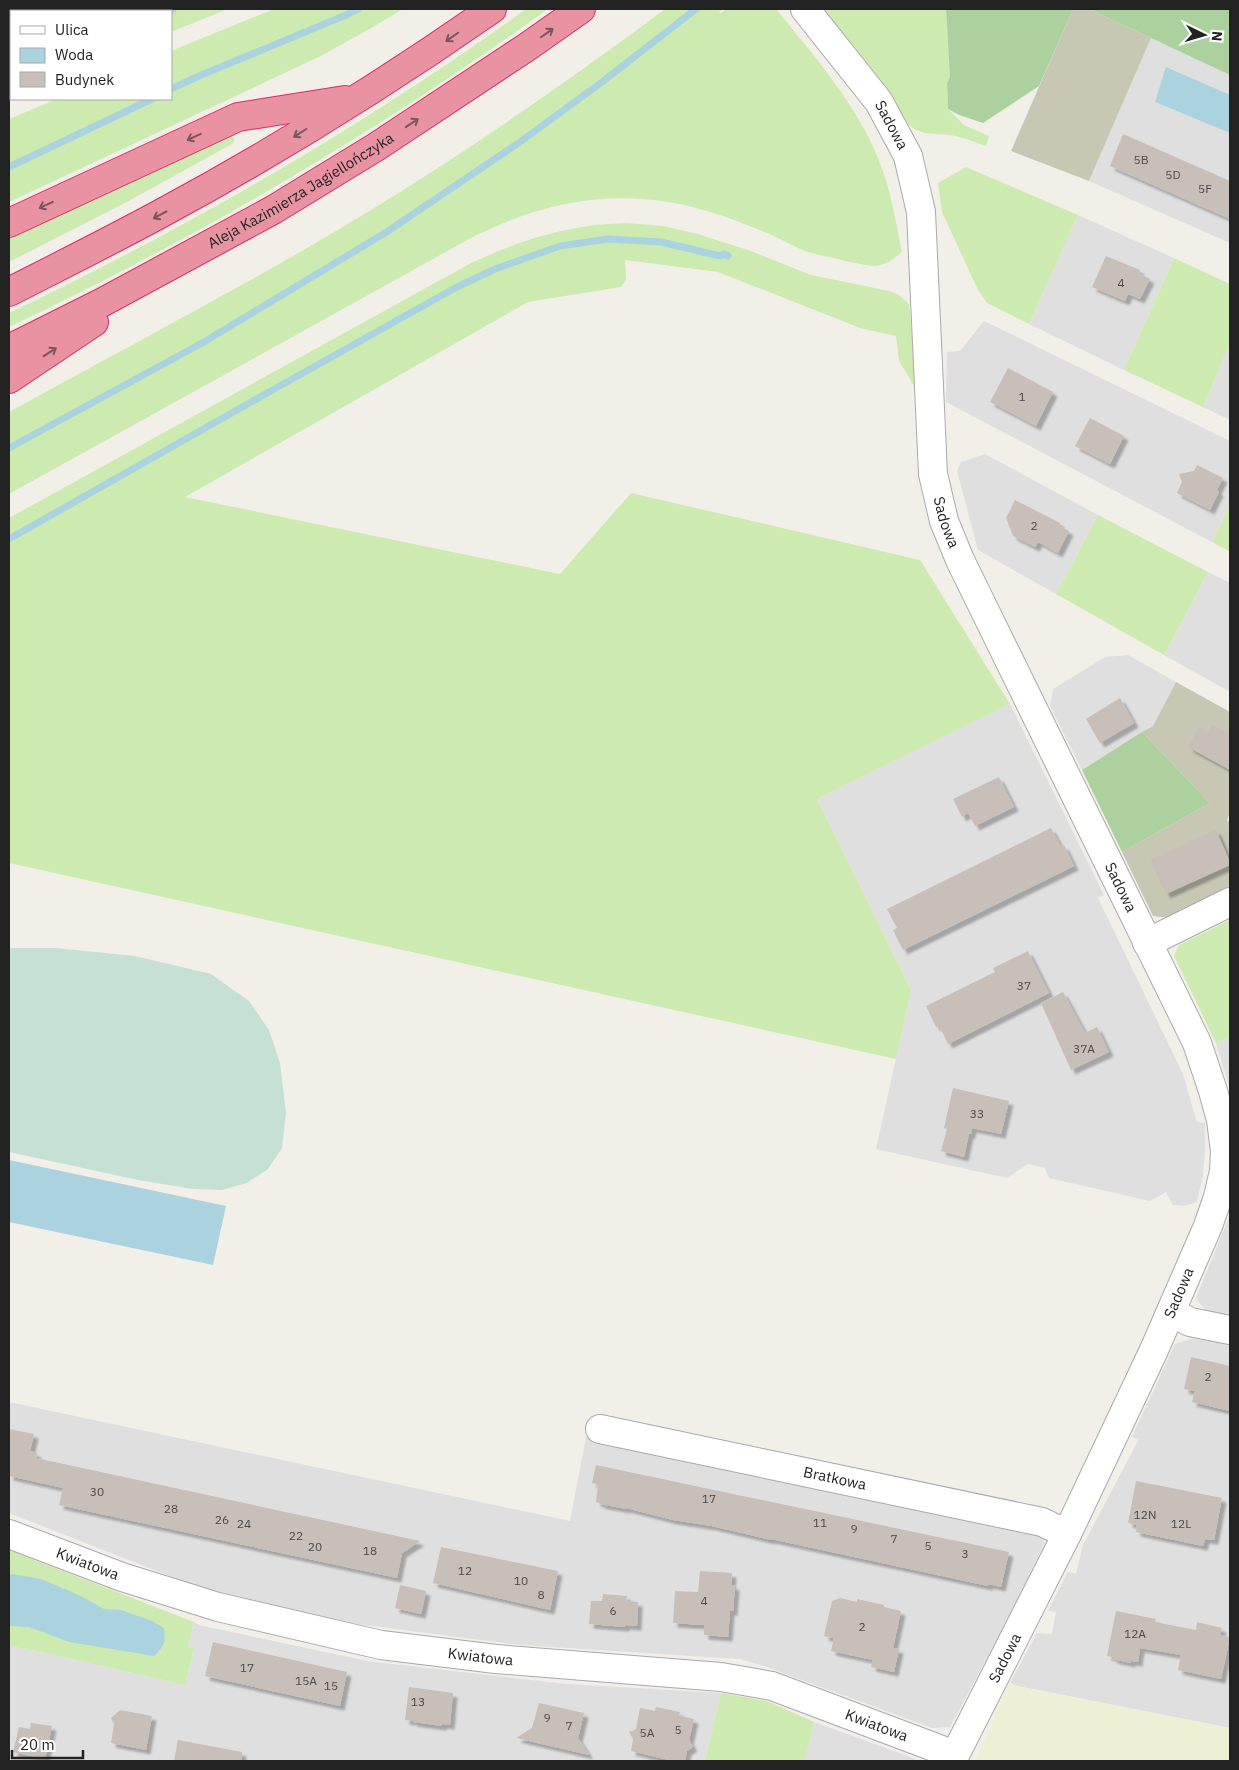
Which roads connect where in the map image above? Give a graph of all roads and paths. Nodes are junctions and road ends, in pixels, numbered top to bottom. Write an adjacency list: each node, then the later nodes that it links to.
1 (492, 9): 4 (highway, one-way to 4)
2 (581, 9): 6 (highway, Aleja Kazimierza Jagiellończyka, one-way to 2)
3 (805, 9): 11 (street, Sadowa)
4 (357, 99): 5 (highway, one-way to 5); 7 (highway, one-way to 7)
5 (9, 222)
6 (175, 264): 8 (highway, Aleja Kazimierza Jagiellończyka); 9 (highway, one-way to 6)
7 (9, 292)
8 (9, 349)
9 (9, 379)
10 (1230, 902): 11 (street)
11 (1147, 943): 12 (street, Sadowa)
12 (1171, 1312): 13 (street); 16 (street, Sadowa)
13 (1230, 1330)
14 (600, 1429): 16 (street, Bratkowa)
15 (9, 1534): 17 (street, Kwiatowa)
16 (1067, 1534): 17 (street, Sadowa)
17 (953, 1758)

